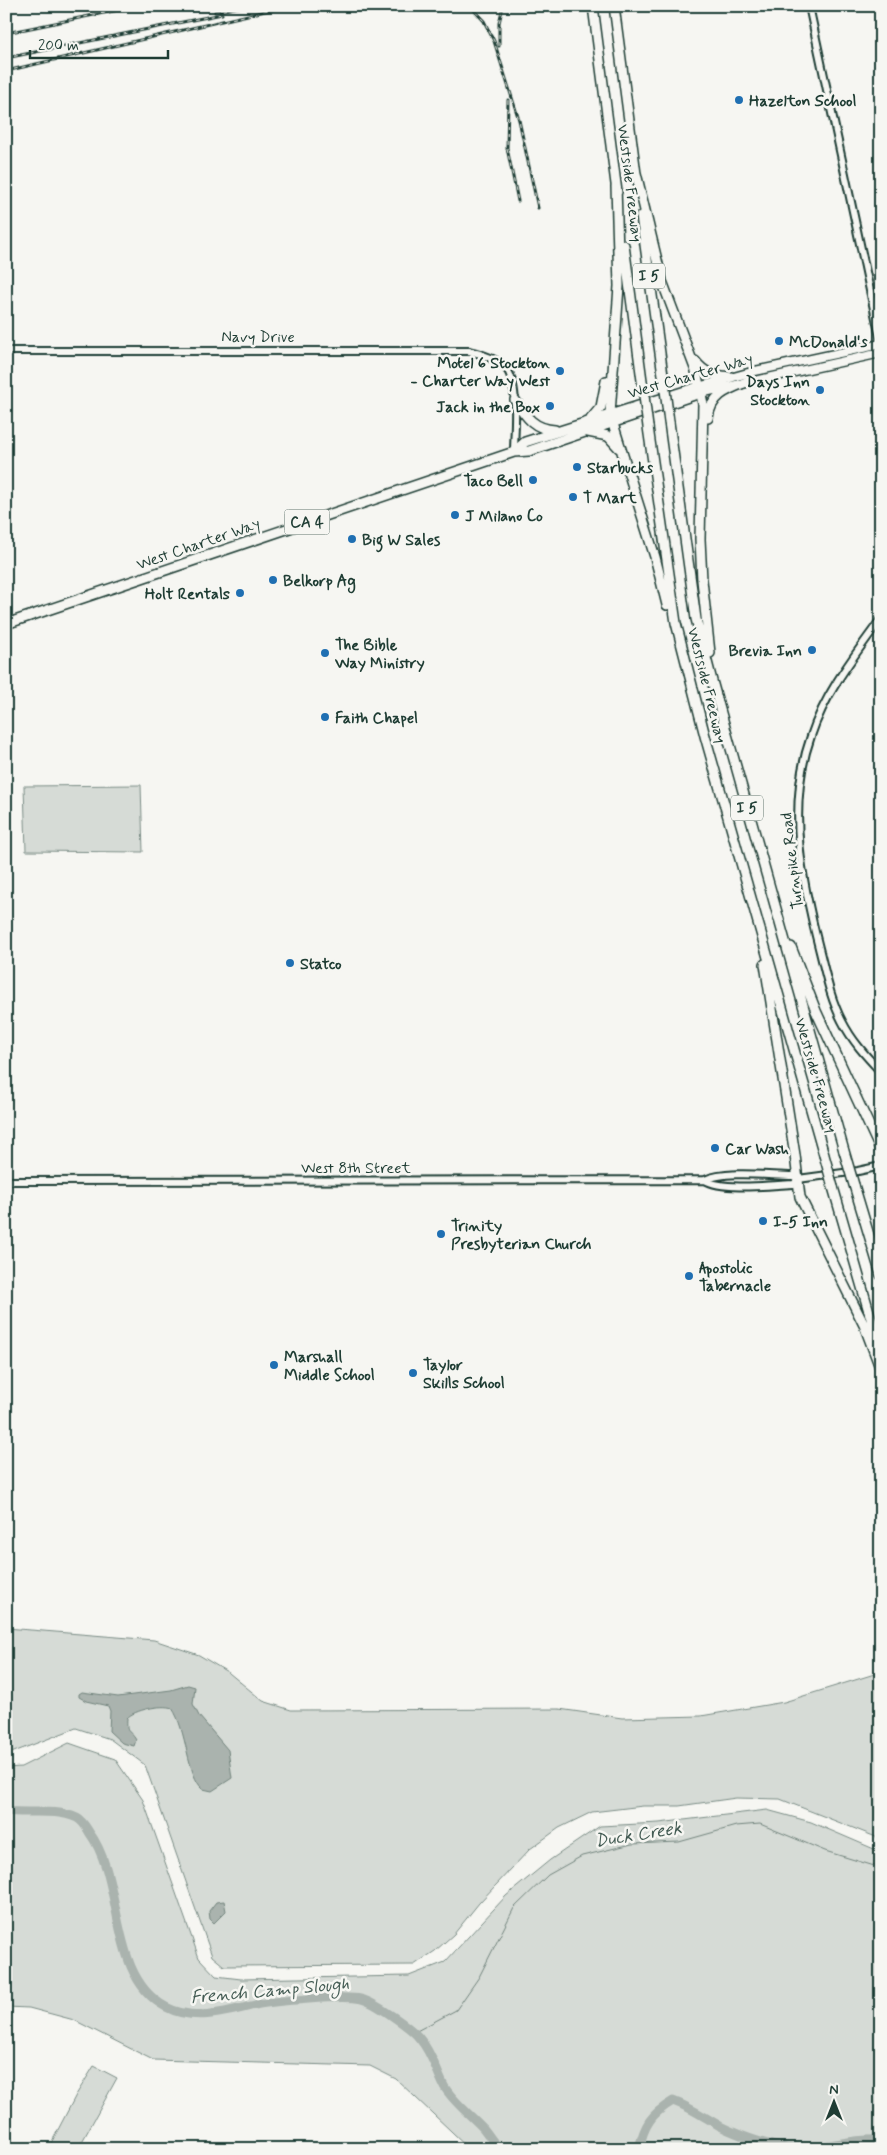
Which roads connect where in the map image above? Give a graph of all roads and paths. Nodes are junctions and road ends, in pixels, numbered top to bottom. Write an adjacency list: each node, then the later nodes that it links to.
1 (593, 6): 5 (highway, Westside Freeway / I 5)
2 (808, 6): 6 (street)
3 (615, 9): 4 (highway, Westside Freeway / I 5)
4 (635, 169): 9 (highway); 27 (highway, Westside Freeway / I 5, bridge)
5 (616, 186): 11 (highway); 25 (highway, Westside Freeway / I 5, bridge)
6 (881, 343): 10 (main road, West Charter Way)
7 (6, 350): 16 (street, Navy Drive)
8 (881, 353): 12 (main road, West Charter Way)
9 (691, 355): 13 (highway); 15 (highway)
10 (804, 360): 12 (main road); 13 (main road, West Charter Way)
11 (612, 365): 17 (highway); 18 (highway)
12 (770, 376): 14 (main road, West Charter Way)
13 (731, 377): 15 (main road, West Charter Way)
14 (749, 381): 15 (main road, West Charter Way); 21 (highway)
15 (699, 390): 17 (highway, West Charter Way / CA 4); 21 (highway)
16 (515, 400): 19 (highway); 22 (street)
17 (612, 418): 18 (highway, West Charter Way / CA 4); 20 (highway, West Charter Way / CA 4); 23 (highway)
18 (590, 420): 19 (highway, West Charter Way / CA 4)
19 (560, 430): 22 (highway, West Charter Way / CA 4)
20 (585, 432): 22 (highway, West Charter Way / CA 4); 23 (highway)
21 (704, 443): 27 (highway)
22 (514, 452): 26 (highway, West Charter Way / CA 4)
23 (622, 452): 25 (highway)
24 (881, 619): 30 (street, Turnpike Road)
25 (676, 623): 29 (highway, Westside Freeway / I 5)
26 (6, 624)
27 (712, 681): 28 (highway, Westside Freeway / I 5)
28 (783, 934): 31 (highway); 39 (highway, Westside Freeway / I 5, bridge)
29 (764, 943): 35 (highway); 40 (highway, Westside Freeway / I 5, bridge)
30 (881, 1072)
31 (881, 1150)
32 (881, 1166): 35 (street, West 8th Street)
33 (753, 1175): 34 (street, West 8th Street); 35 (street, West 8th Street); 38 (street)
34 (720, 1176): 36 (street, West 8th Street); 38 (street)
35 (798, 1179): 38 (street, West 8th Street); 41 (highway)
36 (705, 1180): 37 (street, West 8th Street); 38 (street, West 8th Street)
37 (6, 1181)
38 (735, 1185)
39 (881, 1275)
40 (881, 1353)
41 (881, 1370)

